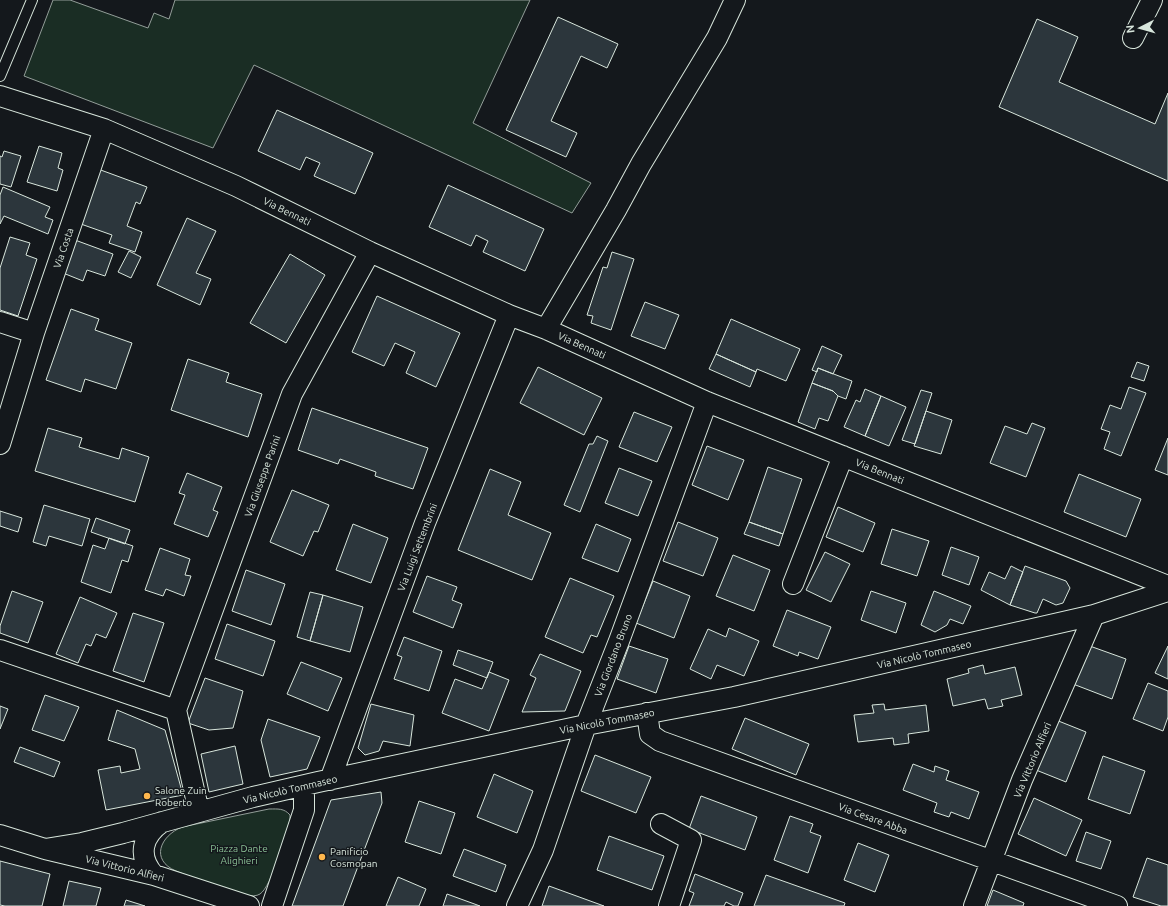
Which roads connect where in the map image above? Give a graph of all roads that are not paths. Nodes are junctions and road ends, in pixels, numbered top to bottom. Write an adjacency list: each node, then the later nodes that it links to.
1 (32, 0): 5 (lane)
2 (735, 0): 11 (street)
3 (1152, 0): 4 (street)
4 (1133, 38)
5 (0, 76)
6 (0, 96): 7 (street, Via Bennati)
7 (104, 129): 8 (street, Via Bennati); 12 (street, Via Costa)
8 (370, 252): 9 (street, Via Bennati); 21 (street, Via Giuseppe Parini)
9 (509, 315): 11 (street, Via Bennati); 24 (street, Via Luigi Settembrini)
10 (0, 322): 12 (street)
11 (546, 329): 13 (street, Via Bennati)
12 (34, 333): 14 (street, Via Costa)
13 (707, 402): 15 (street, Via Bennati); 23 (street, Via Giordano Bruno)
14 (0, 444)
15 (843, 456): 16 (street); 17 (street, Via Bennati)
16 (793, 584)
17 (1168, 586)
18 (1168, 591): 19 (street, Via Nicolò Tommaseo)
19 (1094, 615): 22 (street, Via Nicolò Tommaseo); 31 (street, Via Vittorio Alfieri)
20 (0, 650): 21 (street)
21 (176, 710): 26 (street)
22 (648, 713): 23 (street, Via Nicolò Tommaseo); 31 (street, Via Cesare Abba)
23 (586, 725): 24 (street, Via Nicolò Tommaseo); 35 (street, Via Giordano Bruno)
24 (330, 780): 25 (street, Via Nicolò Tommaseo)
25 (302, 786): 26 (street, Via Nicolò Tommaseo); 34 (street)
26 (199, 812): 27 (street, Via Nicolò Tommaseo)
27 (162, 822): 30 (street, Via Nicolò Tommaseo); 32 (street)
28 (661, 824): 36 (street)
29 (0, 834): 30 (street, Via Vittorio Alfieri)
30 (45, 849): 32 (street, Via Vittorio Alfieri)
31 (992, 861): 37 (street, Via Vittorio Alfieri); 38 (street, Via Cesare Abba)
32 (154, 875): 33 (street, Via Vittorio Alfieri)
33 (249, 906)
34 (272, 906)
35 (517, 906)
36 (669, 906)
37 (974, 906)
38 (1117, 906)

